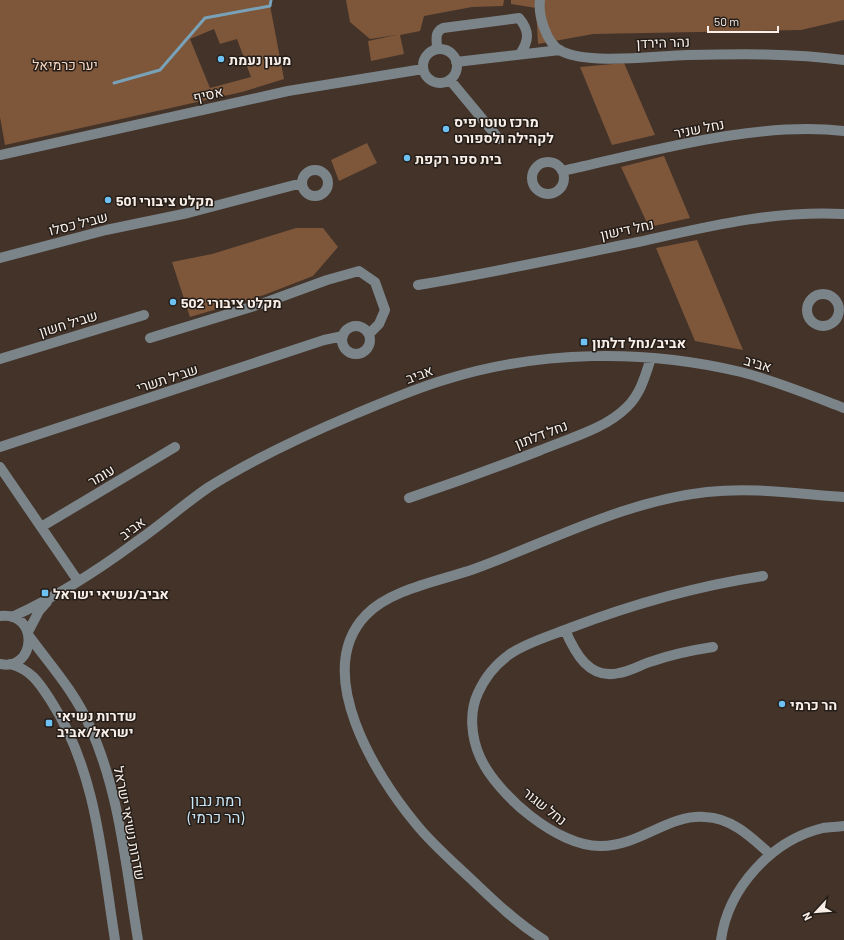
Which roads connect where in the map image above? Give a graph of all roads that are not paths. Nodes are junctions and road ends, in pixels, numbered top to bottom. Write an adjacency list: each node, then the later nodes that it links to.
1 (540, 3): 3 (street)
2 (437, 49): 4 (street); 6 (street); 7 (street)
3 (560, 50): 4 (street); 5 (street, נהר הירדן)
4 (520, 54): 6 (street)
5 (844, 60)
6 (456, 62): 8 (street)
7 (423, 69): 8 (street); 11 (street, אסיף)
8 (450, 80): 10 (street)
9 (844, 131): 12 (street, נחל שניר)
10 (499, 139)
11 (0, 155)
12 (562, 171)
13 (302, 184): 15 (street, שביל כסלו)
14 (844, 214): 16 (street, נחל דישון)
15 (0, 258)
16 (418, 285)
17 (144, 315): 22 (street, שביל חשון)
18 (368, 334): 19 (street); 19 (street); 20 (street)
19 (343, 336): 24 (street, שביל תשרי)
20 (150, 338)
21 (651, 358): 23 (street, אביב); 28 (street, נחל דלתון); 31 (street, אביב)
22 (0, 359)
23 (844, 408)
24 (0, 447)
25 (175, 447): 29 (street, עומר)
26 (0, 467): 29 (street)
27 (844, 496): 42 (street)
28 (409, 498)
29 (41, 528): 31 (street)
30 (763, 576): 34 (street, נחל שגור)
31 (78, 581): 32 (street, אביב)
32 (51, 598): 33 (street, אביב); 35 (street, אביב)
33 (5, 615): 35 (street, שדרות נשיאי ישראל)
34 (565, 630): 36 (street); 39 (street, נחל שגור)
35 (28, 634): 37 (street, אביב); 41 (street, שדרות נשיאי ישראל)
36 (713, 647)
37 (5, 664): 40 (street)
38 (844, 826): 39 (street)
39 (770, 854): 43 (street)
40 (115, 940)
41 (138, 940)
42 (544, 940)
43 (721, 940)

